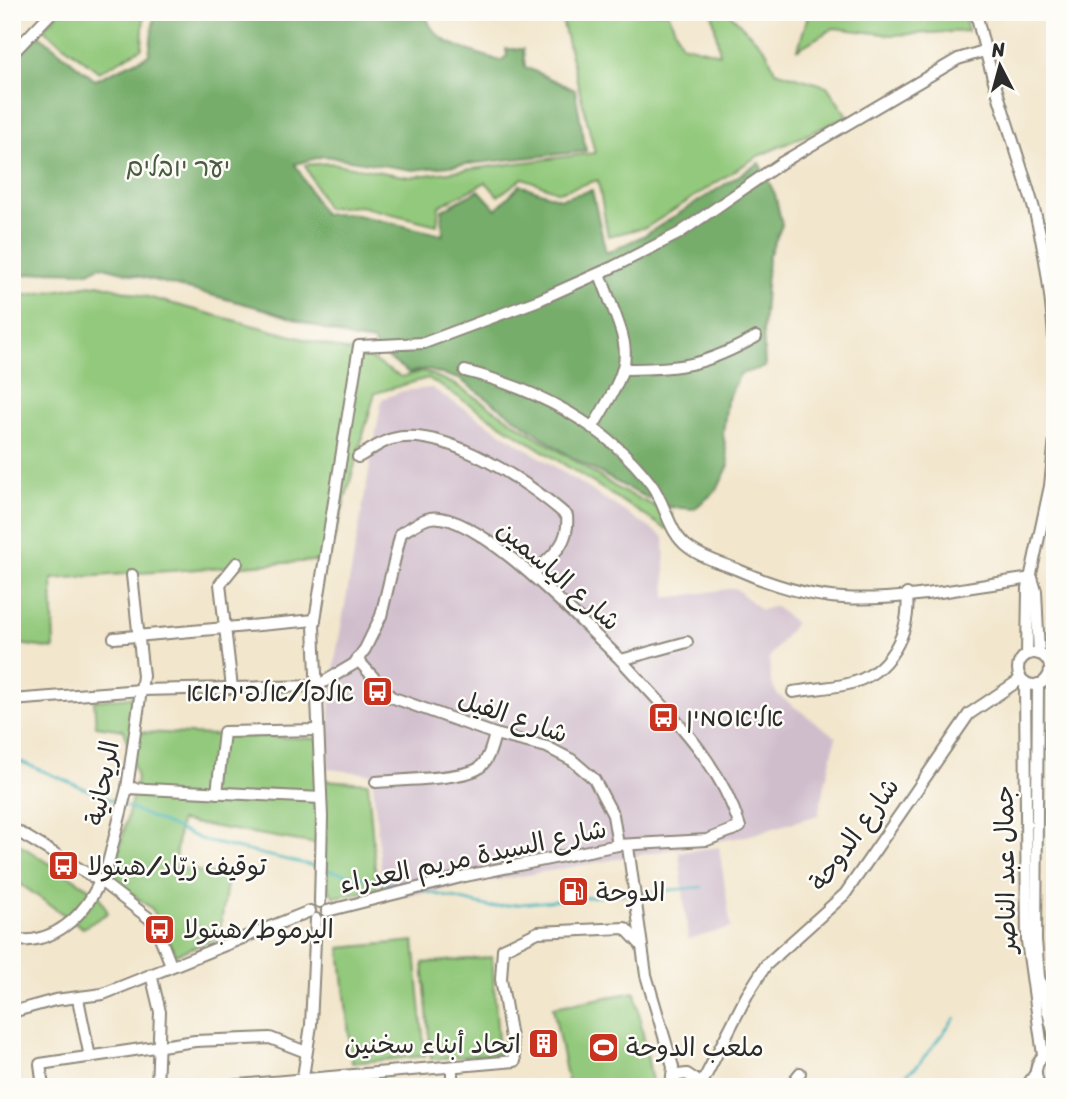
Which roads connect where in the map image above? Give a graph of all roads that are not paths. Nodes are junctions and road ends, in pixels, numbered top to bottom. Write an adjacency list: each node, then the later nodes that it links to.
1 (52, 12): 4 (street)
2 (976, 12): 3 (street)
3 (984, 51): 5 (street); 7 (street)
4 (12, 54)
5 (600, 274): 8 (street); 18 (street)
6 (756, 337): 8 (street)
7 (1055, 355)
8 (625, 369): 10 (street)
9 (465, 371): 10 (street)
10 (592, 428): 17 (street)
11 (1055, 438): 16 (street)
12 (358, 457): 15 (street)
13 (237, 562): 19 (street)
14 (132, 575): 20 (street, الريحانية)
15 (532, 575): 25 (street, شارع الياسمين); 26 (street, شارع الياسمين)
16 (1032, 578): 17 (street); 24 (street)
17 (906, 594): 33 (street)
18 (315, 620): 19 (street); 30 (street)
19 (224, 628): 20 (street); 31 (street)
20 (139, 636): 21 (street); 32 (street, الريحانية)
21 (114, 638)
22 (687, 642): 26 (street, شارع الياسمين)
23 (1055, 651): 24 (street)
24 (1036, 654): 27 (street); 28 (street)
25 (358, 660): 30 (street); 36 (street, شارع الفيل)
26 (621, 660): 42 (street, شارع الياسمين)
27 (1052, 670): 29 (street)
28 (1023, 680): 29 (street); 56 (street, جمال عبد الناصر); 63 (street, شارع الدوحة)
29 (1038, 684): 52 (street, جمال عبد الناصر)
30 (317, 686): 31 (street); 35 (street)
31 (232, 688): 32 (street)
32 (141, 690): 34 (street); 38 (street, الريحانية)
33 (793, 692)
34 (12, 699)
35 (318, 730): 39 (street); 40 (street)
36 (495, 734): 37 (street); 42 (street, شارع الفيل)
37 (376, 782)
38 (127, 788): 39 (street); 43 (street, الريحانية)
39 (218, 793): 40 (street)
40 (321, 798): 44 (street)
41 (12, 828): 43 (street)
42 (623, 846): 44 (street, شارع السيدة مريم العدراء); 47 (street, شارع الفيل)
43 (101, 882): 46 (street, الريحانية); 48 (street)
44 (323, 906): 45 (street)
45 (313, 915): 48 (street, شارع السيدة مريم العدراء); 55 (street)
46 (12, 940)
47 (641, 945): 57 (street, شارع الفيل); 59 (street)
48 (172, 965): 49 (street, شارع السيدة مريم العدراء)
49 (151, 974): 50 (street, شارع السيدة مريم العدراء); 53 (street)
50 (78, 999): 51 (street, شارع السيدة مريم العدراء); 58 (street)
51 (12, 1012)
52 (1055, 1039)
53 (159, 1048): 55 (street); 58 (street); 67 (street)
54 (1055, 1049): 56 (street)
55 (306, 1052): 62 (street)
56 (1043, 1055): 61 (street)
57 (671, 1056): 63 (street); 65 (street)
58 (90, 1057): 66 (street)
59 (452, 1069): 62 (street); 69 (street)
60 (800, 1073): 70 (street)
61 (1035, 1074): 71 (street); 72 (street)
62 (303, 1077): 64 (street)
63 (695, 1081): 65 (street)
64 (248, 1085): 68 (street)
65 (671, 1086)
66 (43, 1087)
67 (157, 1087)
68 (216, 1087)
69 (452, 1087)
70 (789, 1087)
71 (1026, 1087)
72 (1041, 1087)

